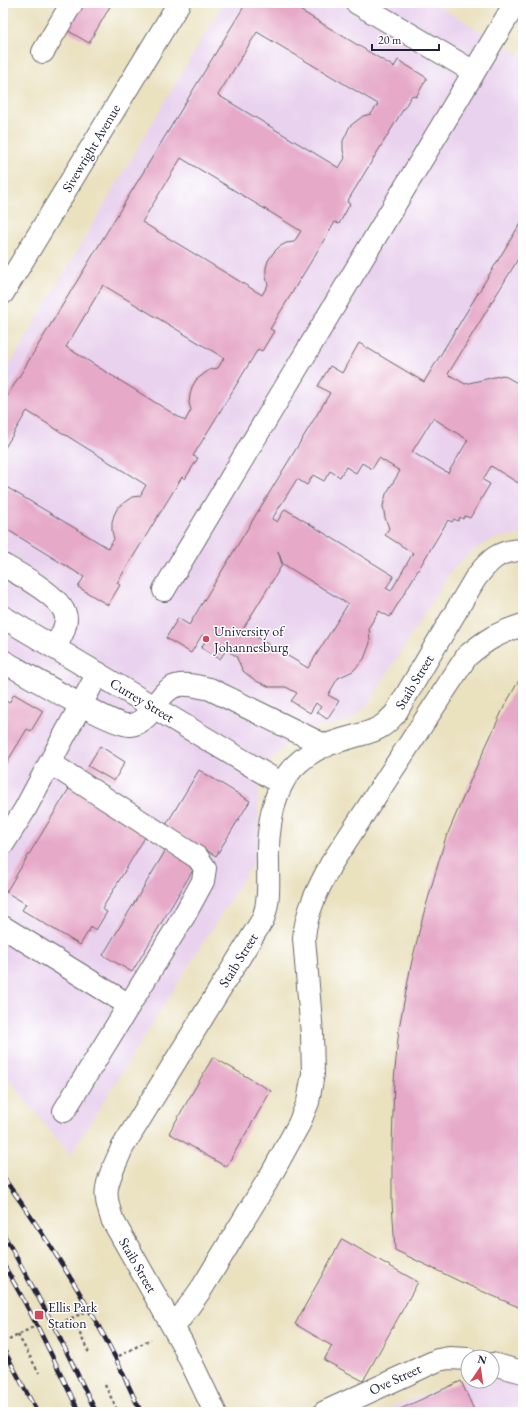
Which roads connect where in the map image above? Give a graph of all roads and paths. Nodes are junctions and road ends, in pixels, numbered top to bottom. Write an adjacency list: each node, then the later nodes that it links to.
1 (72, 3): 5 (street)
2 (179, 3): 7 (street, Sivewright Avenue)
3 (357, 3): 6 (street)
4 (510, 11): 6 (street)
5 (43, 52)
6 (474, 72): 10 (street)
7 (6, 284)
8 (523, 550): 18 (street, Staib Street)
9 (3, 565): 13 (street)
10 (164, 590)
11 (3, 617): 13 (street, Currey Street)
12 (523, 625): 29 (street)
13 (55, 648): 15 (street, Currey Street)
14 (3, 661): 16 (street)
15 (98, 673): 16 (street); 17 (street, Currey Street)
16 (81, 704): 17 (street); 19 (street)
17 (154, 707): 18 (street); 20 (street, Currey Street)
18 (326, 746): 20 (street, Staib Street)
19 (50, 763): 21 (street); 23 (street)
20 (282, 784): 29 (street, Staib Street)
21 (3, 844)
22 (3, 927): 23 (street)
23 (129, 1004): 24 (street)
24 (64, 1111)
25 (85, 1312): 26 (path)
26 (72, 1317): 27 (path); 33 (path)
27 (60, 1323)
28 (34, 1327): 30 (path)
29 (174, 1327): 43 (street, Staib Street)
30 (18, 1335): 32 (path); 38 (path)
31 (151, 1339): 34 (path)
32 (9, 1340)
33 (89, 1353)
34 (119, 1356)
35 (460, 1359): 44 (street, Ove Street)
36 (500, 1366): 37 (street)
37 (523, 1372)
38 (39, 1374)
39 (105, 1385): 42 (path)
40 (57, 1408): 41 (path)
41 (59, 1412)
42 (118, 1412)
43 (215, 1412)
44 (325, 1412)

